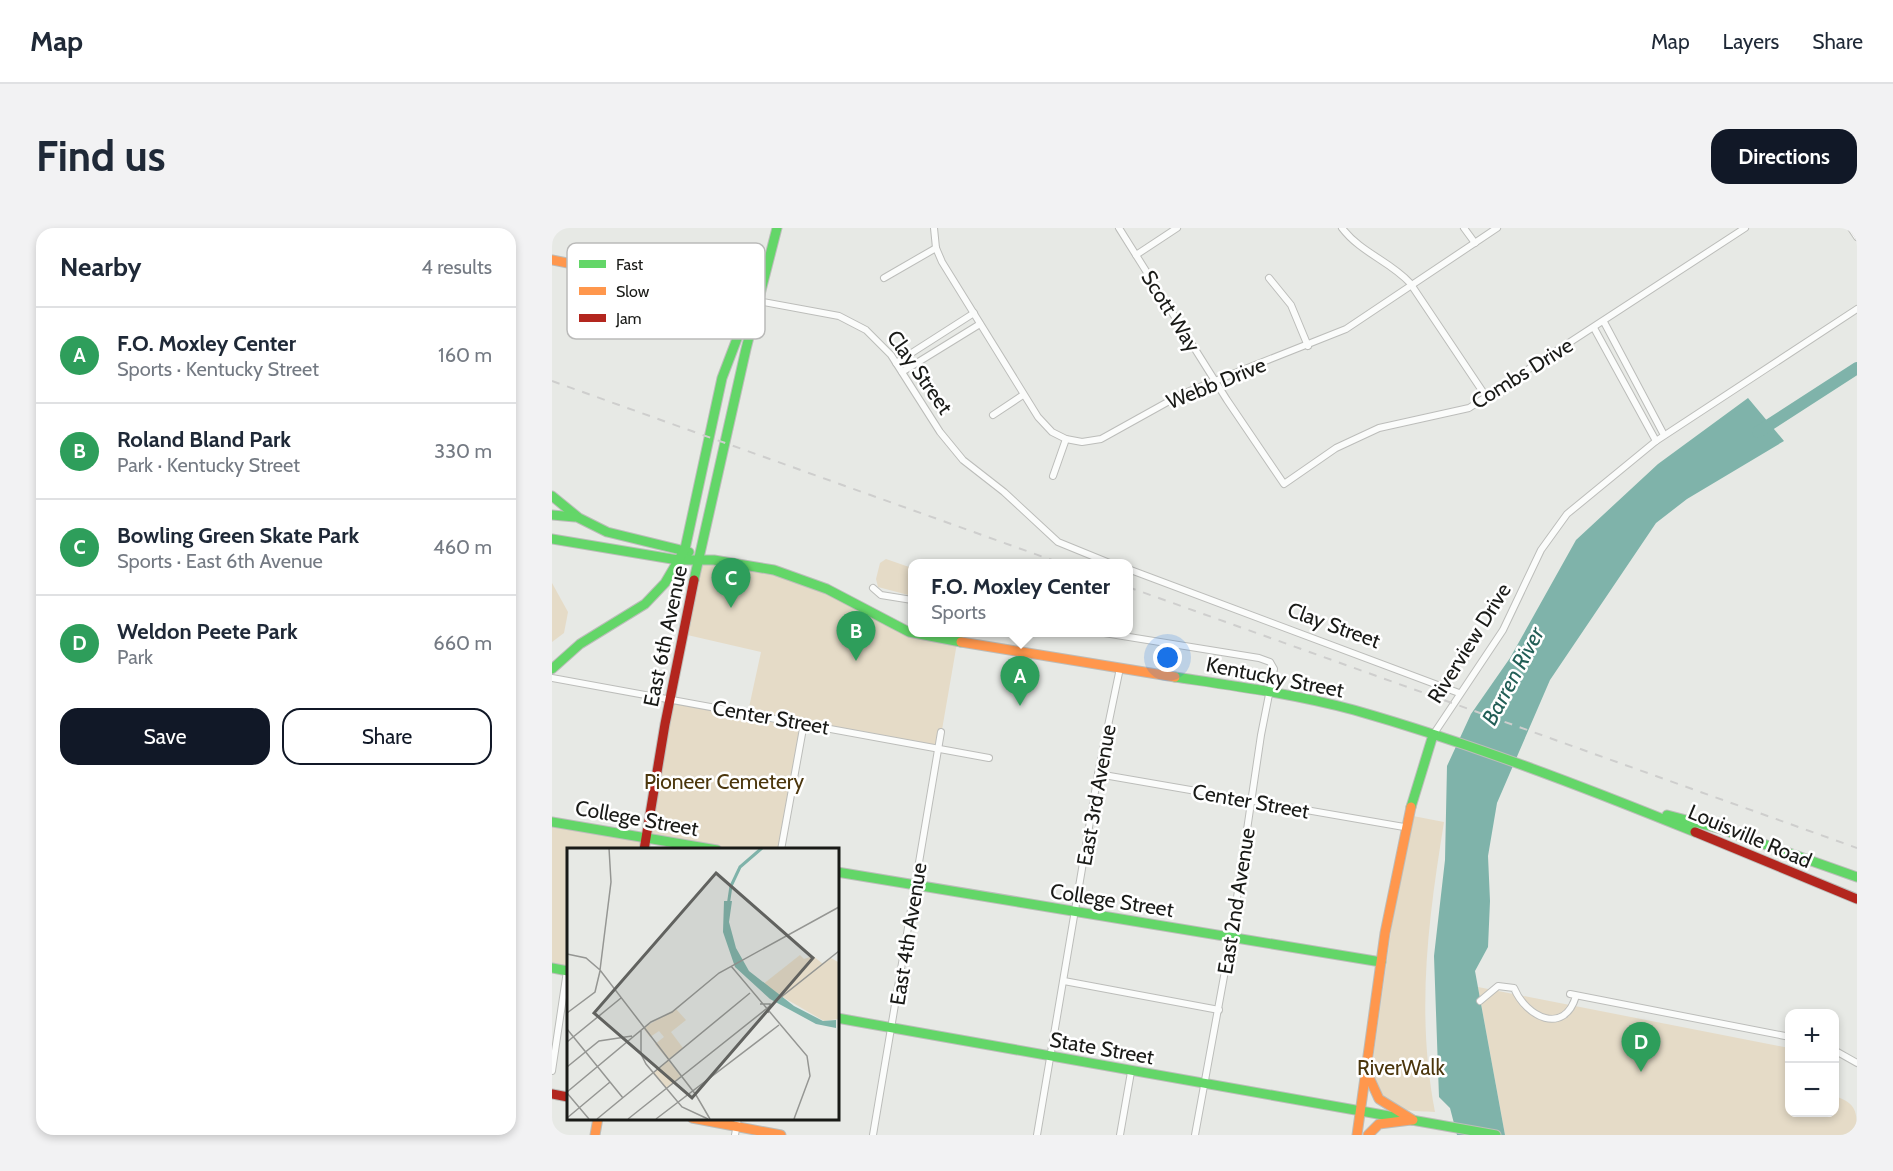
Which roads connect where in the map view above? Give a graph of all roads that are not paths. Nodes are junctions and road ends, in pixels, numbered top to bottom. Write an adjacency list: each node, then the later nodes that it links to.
1 (777, 228): 16 (main road)
2 (934, 228): 12 (street)
3 (1119, 228): 13 (street, Scott Way)
4 (1177, 228): 13 (street)
5 (1342, 228): 19 (street)
6 (1464, 228): 11 (street)
7 (1497, 228): 11 (street, Webb Drive)
8 (1745, 228): 23 (street, Combs Drive)
9 (1851, 228): 10 (street)
10 (1857, 237)
11 (1474, 243): 19 (street, Webb Drive)
12 (936, 248): 17 (street); 22 (street)
13 (1136, 255): 31 (street, Scott Way)
14 (552, 260): 15 (main road, Clay Street)
15 (567, 263)
16 (765, 272)
17 (884, 278)
18 (1269, 278): 28 (street)
19 (1412, 286): 28 (street, Webb Drive); 33 (street)
20 (765, 303): 29 (street, Clay Street)
21 (1857, 309): 35 (street, Riverview Drive)
22 (974, 313): 24 (street); 29 (street)
23 (1604, 322): 25 (street, Combs Drive); 35 (street)
24 (980, 324): 30 (street); 32 (street)
25 (1594, 328): 33 (street, Combs Drive); 37 (street)
26 (737, 339): 44 (main road, East 6th Avenue)
27 (751, 339): 45 (main road, East 6th Avenue)
28 (1308, 346): 31 (street, Webb Drive)
29 (896, 363): 30 (street, Clay Street)
30 (902, 372): 46 (street, Clay Street)
31 (1215, 381): 36 (street, Webb Drive); 39 (street, Scott Way)
32 (1023, 395): 34 (street); 36 (street)
33 (1487, 398): 39 (street, Combs Drive)
34 (993, 415)
35 (1664, 435): 37 (street, Riverview Drive)
36 (1066, 440): 38 (street)
37 (1656, 441): 59 (street, Riverview Drive)
38 (1053, 476)
39 (1284, 484)
40 (552, 496): 42 (main road)
41 (552, 515): 42 (main road)
42 (579, 518): 44 (main road)
43 (552, 539): 47 (main road, Kentucky Street)
44 (685, 549): 45 (main road); 47 (main road, East 6th Avenue)
45 (699, 558): 47 (main road, Kentucky Street); 51 (main road, Kentucky Street); 60 (main road, East 6th Avenue)
46 (1100, 559)
47 (678, 560): 55 (main road, East 6th Avenue)
48 (1133, 572): 59 (street, Clay Street)
49 (873, 588): 50 (street)
50 (908, 599)
51 (908, 632)
52 (940, 637): 54 (main road, Kentucky Street)
53 (1124, 637): 58 (street, East 2nd Avenue)
54 (957, 638): 56 (main road, Kentucky Street)
55 (552, 669)
56 (1120, 669): 58 (main road, Kentucky Street); 66 (street, East 3rd Avenue)
57 (552, 678): 60 (street, Center Street)
58 (1270, 692): 63 (main road, Kentucky Street); 67 (street, East 2nd Avenue)
59 (1459, 693): 63 (street, Riverview Drive)
60 (670, 698): 61 (street, Center Street); 71 (main road, East 6th Avenue)
61 (804, 723): 64 (street, Center Street); 74 (street)
62 (940, 732): 64 (street, East 4th Avenue)
63 (1433, 735): 68 (main road, Louisville Road); 70 (main road, Riverview Drive)
64 (939, 747): 65 (street, Center Street); 77 (street, East 4th Avenue)
65 (989, 758)
66 (1098, 774): 67 (street, Center Street); 79 (street, East 3rd Avenue)
67 (1252, 801): 70 (street, Center Street); 80 (street, East 2nd Avenue)
68 (1629, 805): 76 (main road, Louisville Road); 78 (main road, Louisville Road)
69 (552, 822): 71 (main road, College Street)
70 (1404, 827): 81 (main road, Riverview Drive)
71 (645, 838): 72 (main road, East 6th Avenue); 73 (main road, College Street)
72 (644, 848)
73 (705, 848)
74 (781, 848)
75 (838, 872): 77 (main road, College Street)
76 (1857, 877)
77 (916, 886): 79 (main road, College Street); 89 (street, East 4th Avenue)
78 (1857, 899)
79 (1075, 913): 80 (main road, College Street); 85 (street, East 3rd Avenue)
80 (1231, 938): 81 (main road, College Street); 87 (street, East 2nd Avenue)
81 (1381, 962): 93 (main road, Riverview Drive)
82 (552, 968): 83 (main road)
83 (567, 971)
84 (567, 977): 95 (street)
85 (1064, 981): 87 (street); 92 (street, East 3rd Avenue)
86 (1480, 1001): 90 (street)
87 (1219, 1010): 97 (street, East 2nd Avenue)
88 (838, 1018): 89 (main road, State Street)
89 (892, 1028): 92 (main road, State Street); 107 (street, East 4th Avenue)
90 (1785, 1036)
91 (1839, 1053): 94 (street)
92 (1050, 1058): 96 (main road, State Street); 108 (street, East 3rd Avenue)
93 (1368, 1058): 100 (main road, Riverview Drive); 103 (main road)
94 (1857, 1063)
95 (552, 1071)
96 (1131, 1072): 97 (main road, State Street); 109 (street)
97 (1205, 1085): 100 (main road, State Street); 110 (street, East 2nd Avenue)
98 (552, 1094): 99 (main road)
99 (567, 1097)
100 (1360, 1112): 103 (main road, State Street); 111 (main road, Riverview Drive)
101 (598, 1120): 105 (main road)
102 (698, 1120): 104 (main road)
103 (1416, 1121): 112 (main road); 113 (main road, State Street)
104 (736, 1127): 106 (main road)
105 (595, 1135)
106 (781, 1135)
107 (873, 1135)
108 (1037, 1135)
109 (1120, 1135)
110 (1195, 1135)
111 (1357, 1135)
112 (1368, 1135)
113 (1496, 1135)

